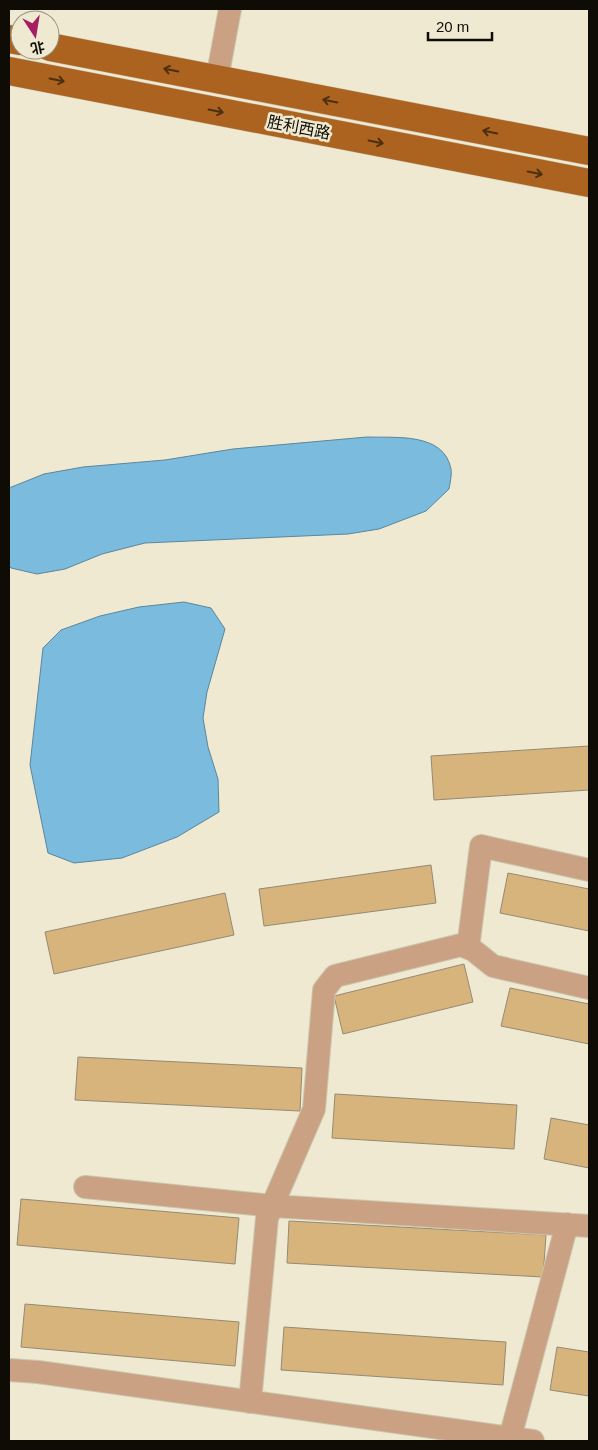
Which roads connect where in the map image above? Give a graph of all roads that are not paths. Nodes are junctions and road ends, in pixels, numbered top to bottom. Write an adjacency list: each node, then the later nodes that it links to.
1 (230, 9): 4 (street)
2 (60, 49): 4 (main road, 胜利西路, one-way to 2)
3 (9, 71): 6 (main road, 胜利西路, one-way to 6)
4 (217, 79): 5 (main road, 胜利西路, one-way to 4)
5 (589, 151)
6 (589, 183)
7 (589, 870): 8 (street)
8 (468, 948): 9 (street); 11 (street)
9 (589, 988)
10 (85, 1187): 11 (street)
11 (272, 1206): 12 (street); 14 (street)
12 (578, 1226): 15 (street)
13 (9, 1370): 14 (street)
14 (250, 1402): 15 (street)
15 (510, 1438): 16 (street)
16 (533, 1441)

